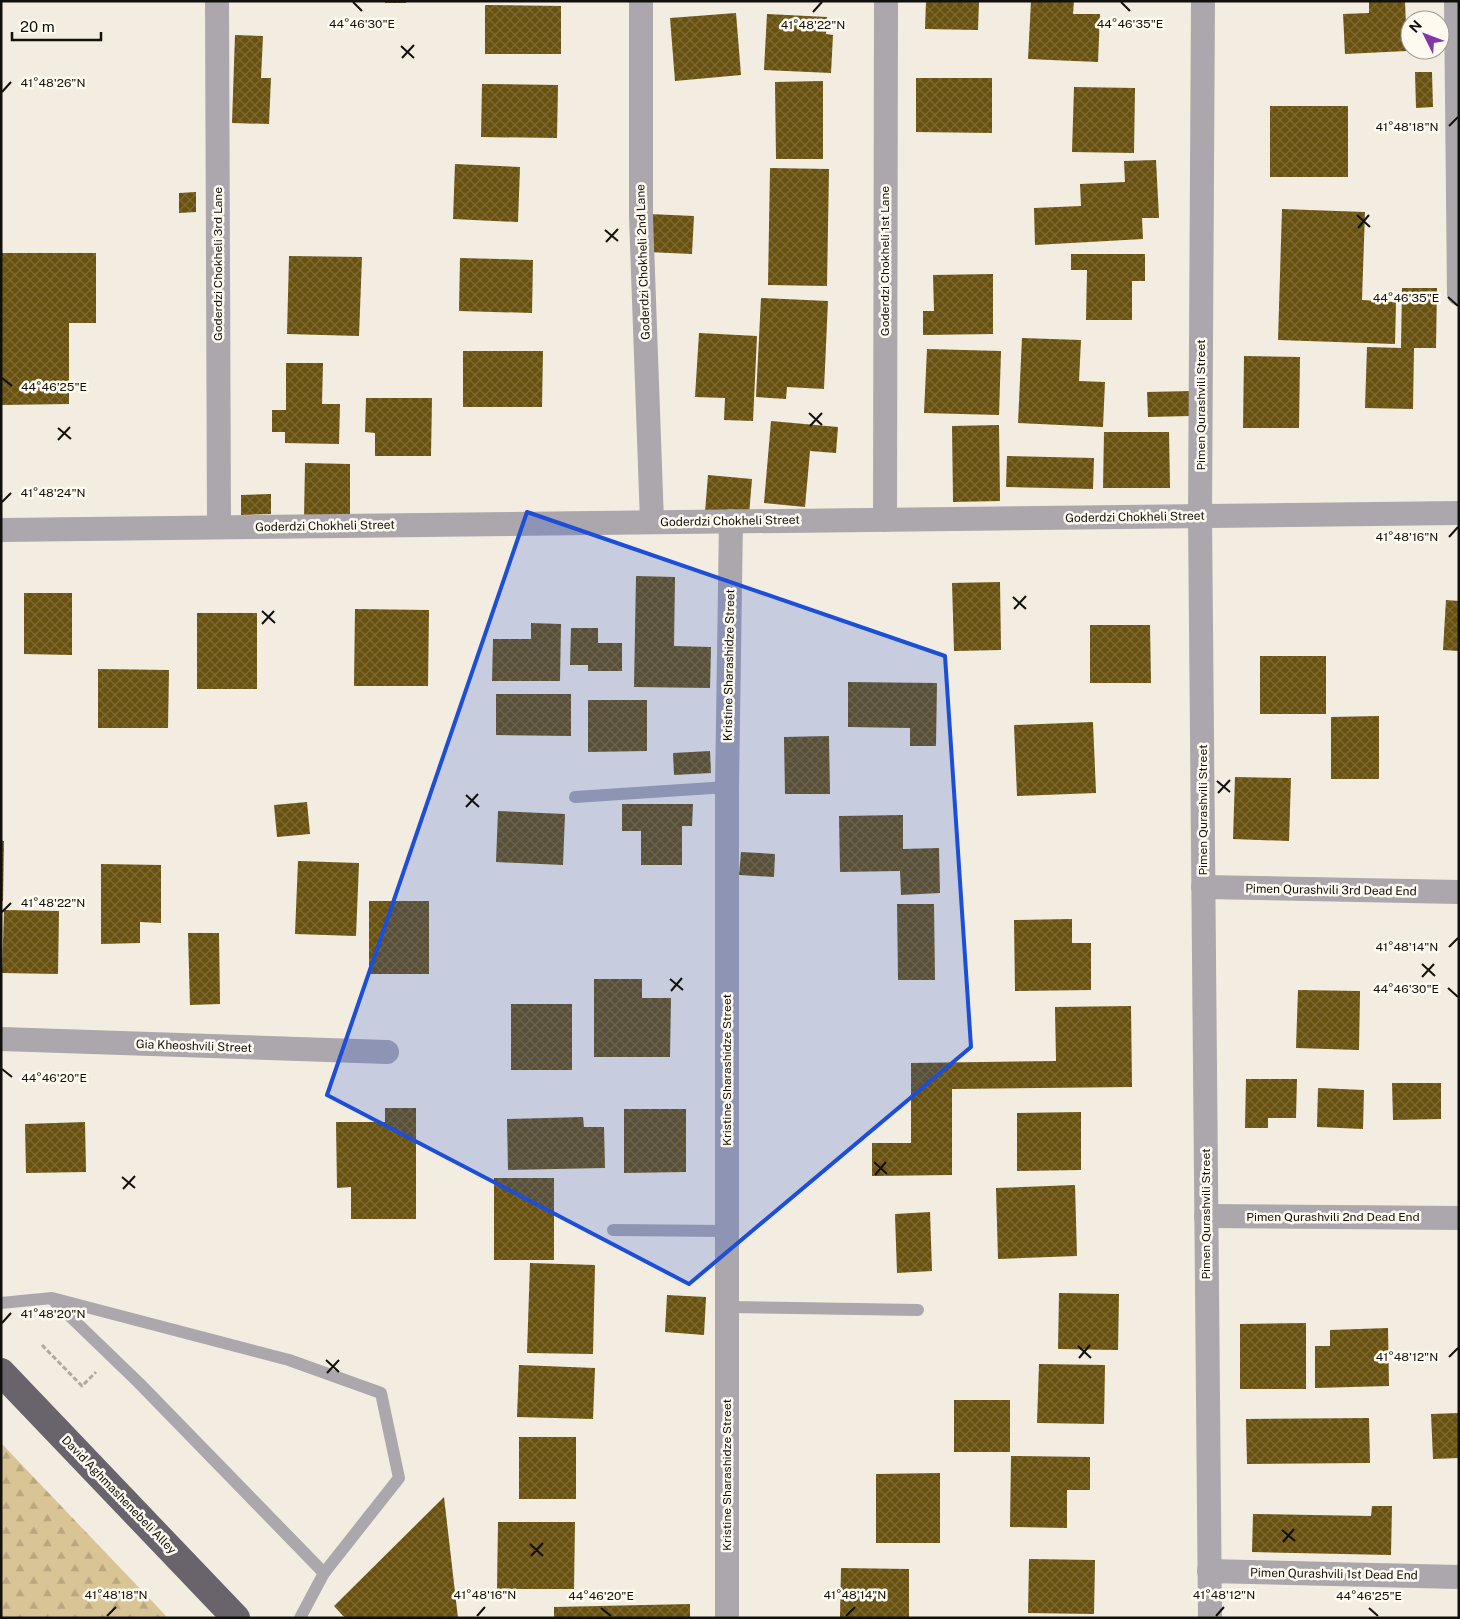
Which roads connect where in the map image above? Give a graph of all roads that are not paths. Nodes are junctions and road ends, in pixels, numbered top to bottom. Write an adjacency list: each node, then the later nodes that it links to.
1 (217, 1): 12 (street, Goderdzi Chokheli 3rd Lane)
2 (641, 1): 11 (street, Goderdzi Chokheli 2nd Lane)
3 (886, 1): 9 (street, Goderdzi Chokheli 1st Lane)
4 (1203, 1): 8 (street, Pimen Qurashvili Street)
5 (1456, 1): 6 (street)
6 (1459, 294)
7 (1459, 513): 8 (street, Goderdzi Chokheli Street)
8 (1200, 516): 9 (street, Goderdzi Chokheli Street); 16 (street, Pimen Qurashvili Street)
9 (885, 520): 10 (street, Goderdzi Chokheli Street)
10 (731, 521): 11 (street, Goderdzi Chokheli Street); 14 (street, Kristine Sharashidze Street)
11 (652, 522): 12 (street, Goderdzi Chokheli Street)
12 (219, 527): 13 (street, Goderdzi Chokheli Street)
13 (1, 530)
14 (727, 787): 15 (lane); 23 (street, Kristine Sharashidze Street)
15 (575, 797)
16 (1203, 887): 17 (street, Pimen Qurashvili 3rd Dead End); 20 (street, Pimen Qurashvili Street)
17 (1459, 892)
18 (1, 1040): 19 (street, Gia Kheoshvili Street)
19 (387, 1052)
20 (1206, 1216): 21 (street, Pimen Qurashvili 2nd Dead End); 29 (street, Pimen Qurashvili Street)
21 (1459, 1218)
22 (613, 1230): 23 (lane)
23 (727, 1231): 26 (street, Kristine Sharashidze Street)
24 (52, 1298): 25 (lane); 30 (lane); 30 (lane)
25 (1, 1303)
26 (726, 1306): 27 (lane); 34 (street, Kristine Sharashidze Street)
27 (918, 1310)
28 (1, 1372): 32 (highway, David Aghmashenebeli Alley)
29 (1209, 1571): 31 (street, Pimen Qurashvili 1st Dead End); 35 (street, Pimen Qurashvili Street)
30 (324, 1574): 33 (lane)
31 (1459, 1577)
32 (236, 1618)
33 (300, 1618)
34 (727, 1618)
35 (1210, 1618)

